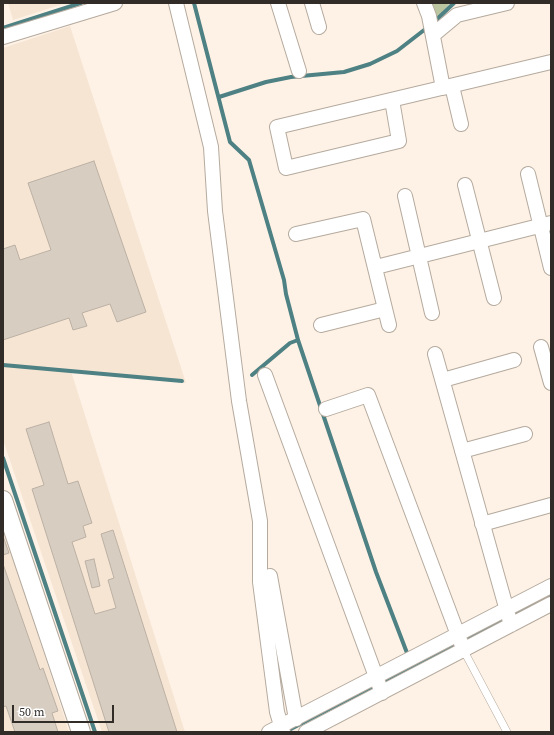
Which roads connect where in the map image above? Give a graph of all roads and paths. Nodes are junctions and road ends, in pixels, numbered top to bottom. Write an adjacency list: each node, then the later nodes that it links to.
1 (115, 3): 9 (street)
2 (176, 3): 48 (street)
3 (278, 3): 11 (street)
4 (312, 3): 7 (street)
5 (424, 3): 8 (street)
6 (508, 3): 8 (street)
7 (319, 27)
8 (431, 29): 12 (street)
9 (3, 37)
10 (551, 62): 12 (street)
11 (299, 71)
12 (448, 87): 13 (street); 14 (street)
13 (392, 100): 13 (street)
14 (462, 124)
15 (528, 174): 18 (street)
16 (464, 185): 20 (street)
17 (405, 196): 21 (street)
18 (546, 225): 20 (street); 23 (street)
19 (296, 234): 22 (street)
20 (479, 242): 21 (street); 24 (street)
21 (418, 257): 22 (street); 26 (street)
22 (376, 267): 25 (street)
23 (551, 268)
24 (494, 298)
25 (385, 309): 27 (street); 28 (street)
26 (432, 313)
27 (321, 325)
28 (389, 325)
29 (541, 347): 34 (street)
30 (435, 354): 33 (street)
31 (514, 360): 33 (street)
32 (265, 374): 46 (street)
33 (442, 380): 37 (street)
34 (551, 383)
35 (326, 409): 45 (street)
36 (525, 434): 37 (street)
37 (462, 451): 40 (street)
38 (3, 500): 49 (street)
39 (551, 505): 40 (street)
40 (482, 524): 44 (street)
41 (270, 576): 47 (street)
42 (551, 586): 44 (street)
43 (551, 604): 44 (street)
44 (508, 617): 45 (street)
45 (460, 642): 46 (street); 46 (street); 51 (lane)
46 (379, 685): 47 (street); 50 (street)
47 (296, 719): 48 (street)
48 (279, 730)
49 (81, 732)
50 (306, 732)
51 (507, 732)

